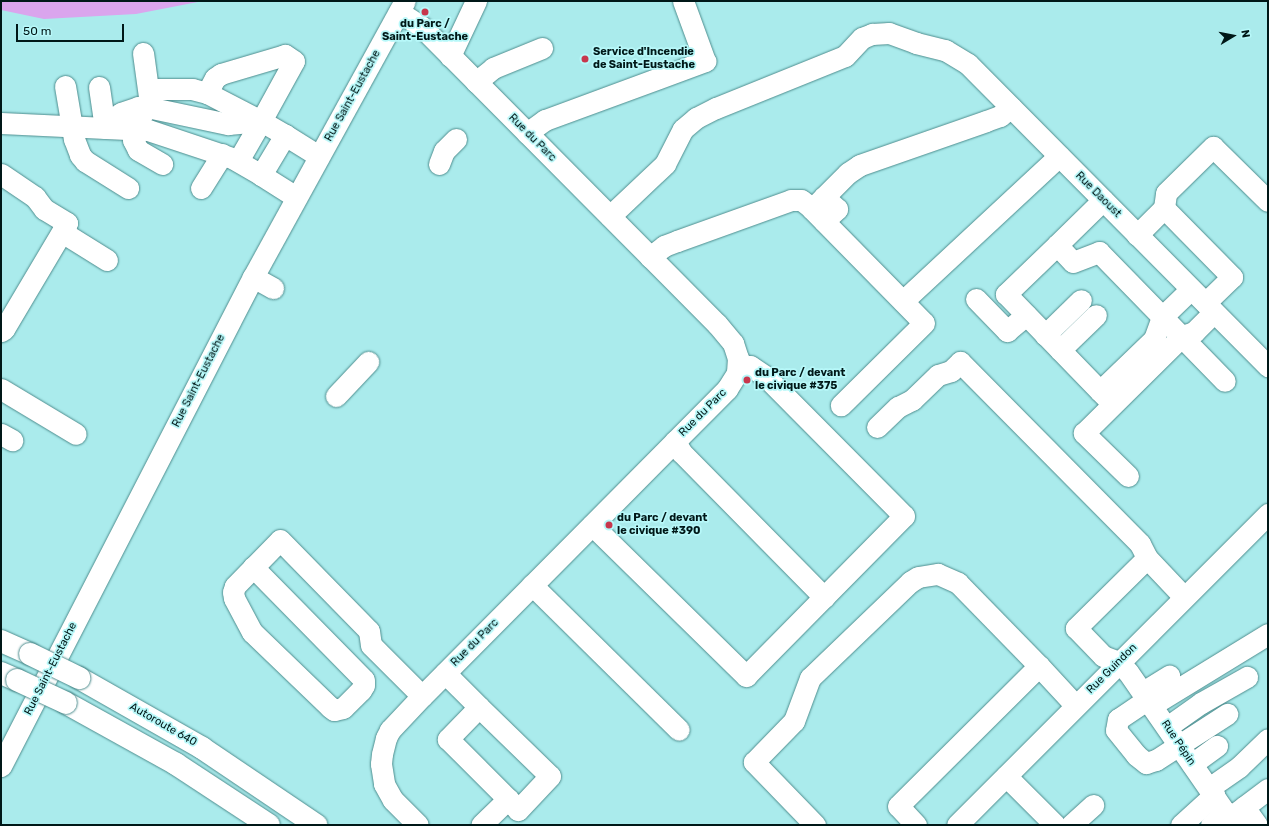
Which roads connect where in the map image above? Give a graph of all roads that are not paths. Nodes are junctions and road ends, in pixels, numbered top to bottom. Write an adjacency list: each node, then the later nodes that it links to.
1 (476, 1): 6 (street)
2 (683, 1): 18 (street)
3 (402, 7): 6 (street, Rue du Parc); 21 (street, Rue Saint-Eustache)
4 (542, 48): 7 (street)
5 (143, 53): 11 (street)
6 (450, 56): 7 (street, Rue du Parc)
7 (476, 82): 18 (street, Rue du Parc)
8 (65, 86): 15 (street)
9 (99, 87): 16 (street)
10 (206, 93): 11 (street); 13 (street); 13 (street)
11 (148, 98): 13 (street); 16 (street); 17 (street)
12 (1011, 107): 22 (street, Rue Daoust); 34 (street); 35 (street, Rue Daoust)
13 (261, 121): 19 (street); 23 (street)
14 (1, 123): 15 (street)
15 (72, 127): 16 (street); 28 (street)
16 (105, 128): 17 (street)
17 (133, 130): 23 (street); 24 (street)
18 (527, 133): 35 (street, Rue du Parc)
19 (286, 135): 21 (street); 27 (street)
20 (456, 138): 25 (street)
21 (319, 156): 30 (street, Rue Saint-Eustache)
22 (1059, 156): 31 (street, Rue Daoust); 45 (street)
23 (230, 158): 27 (street); 29 (street)
24 (162, 164)
25 (438, 164)
26 (1, 174): 36 (street)
27 (261, 175): 30 (street)
28 (128, 188)
29 (201, 188)
30 (296, 197): 41 (street, Rue Saint-Eustache)
31 (1102, 200): 37 (street, Rue Daoust); 38 (street)
32 (1268, 201): 33 (street)
33 (1164, 208): 37 (street); 46 (street)
34 (820, 209): 39 (street); 45 (street)
35 (610, 216): 39 (street, Rue du Parc)
36 (62, 232): 40 (street); 50 (street)
37 (1137, 235): 46 (street, Rue Daoust)
38 (1057, 245): 47 (street); 49 (street)
39 (650, 257): 55 (street, Rue du Parc)
40 (107, 260)
41 (252, 277): 42 (street); 92 (street, Rue Saint-Eustache)
42 (273, 288)
43 (976, 299): 47 (street)
44 (1081, 300): 51 (street)
45 (903, 301): 61 (street)
46 (1203, 301): 49 (street); 52 (street); 56 (street, Rue Daoust)
47 (1026, 314): 51 (street)
48 (1096, 315): 53 (street)
49 (1162, 317): 52 (street); 60 (street)
50 (1, 331)
51 (1045, 335): 53 (street)
52 (1182, 336): 57 (street); 60 (street)
53 (1060, 350): 60 (street)
54 (368, 362): 59 (street)
55 (739, 366): 64 (street, Rue du Parc); 71 (street)
56 (1268, 366)
57 (1225, 381)
58 (1, 389): 63 (street)
59 (336, 396)
60 (1106, 397): 65 (street)
61 (841, 405)
62 (877, 427): 68 (street)
63 (76, 434)
64 (675, 441): 67 (street, Rue du Parc); 71 (street)
65 (1128, 476)
66 (1268, 514): 72 (street, Rue Guindon)
67 (592, 526): 70 (street, Rue du Parc); 71 (street)
68 (1147, 558): 72 (street); 75 (street)
69 (254, 567): 69 (street); 81 (street)
70 (532, 585): 77 (street, Rue du Parc); 87 (street)
71 (824, 597)
72 (1184, 598): 75 (street, Rue Guindon)
73 (1268, 634): 82 (street)
74 (1, 641): 100 (highway, Autoroute 640, bridge)
75 (1119, 662): 82 (street, Rue Pépin); 83 (street, Rue Guindon)
76 (1039, 666): 83 (street); 103 (street); 104 (street)
77 (445, 673): 81 (street, Rue du Parc); 84 (street)
78 (1169, 676): 82 (street)
79 (9, 677): 99 (highway, bridge)
80 (1248, 677): 86 (street)
81 (422, 696): 101 (street, Rue du Parc)
82 (1148, 698): 86 (street, Rue Pépin); 89 (street)
83 (1076, 706): 93 (street, Rue Guindon)
84 (479, 707): 96 (street); 96 (street)
85 (1227, 714): 89 (street)
86 (1167, 727): 89 (street, Rue Pépin)
87 (679, 730)
88 (1268, 739): 95 (street)
89 (1179, 745): 91 (street, Rue Pépin)
90 (1217, 746): 91 (street)
91 (1192, 764): 95 (street, Rue Pépin)
92 (1, 766)
93 (1006, 776): 105 (street, Rue Guindon); 106 (street)
94 (1268, 789): 98 (street)
95 (1211, 792): 98 (street, Rue Pépin); 108 (street)
96 (508, 799): 102 (street)
97 (1093, 805): 107 (street)
98 (1229, 817): 109 (street, Rue Pépin)
99 (269, 825)
100 (316, 825)
101 (418, 825)
102 (481, 825)
103 (815, 825)
104 (916, 825)
105 (957, 825)
106 (1055, 825)
107 (1072, 825)
108 (1181, 825)
109 (1257, 825)

